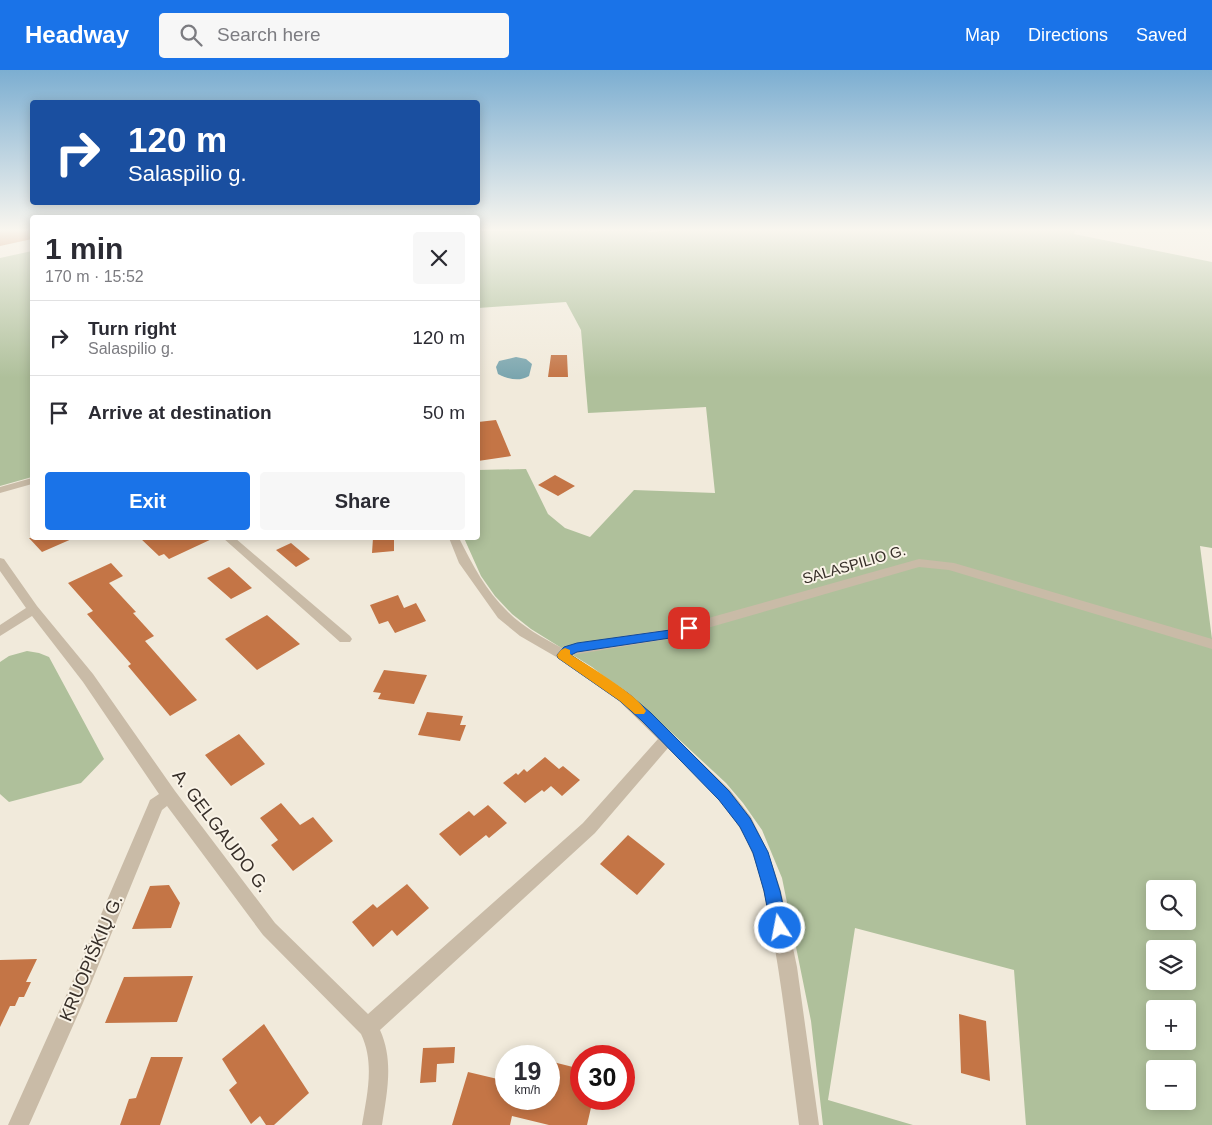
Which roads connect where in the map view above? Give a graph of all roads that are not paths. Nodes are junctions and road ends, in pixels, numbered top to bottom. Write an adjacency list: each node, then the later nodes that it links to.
1 (30, 482): 2 (street)
2 (0, 490)
3 (230, 540): 8 (street)
4 (455, 540): 10 (street)
5 (0, 562): 6 (street, A. GELGAUDO G.)
6 (33, 610): 7 (street); 12 (street, A. GELGAUDO G.)
7 (0, 631)
8 (344, 639)
9 (1212, 644): 10 (street, SALASPILIO G.)
10 (563, 655): 11 (street)
11 (668, 738): 13 (street); 16 (street)
12 (169, 796): 13 (street, A. GELGAUDO G.); 14 (street, KRUOPIŠKIŲ G.)
13 (368, 1027): 15 (street, A. GELGAUDO G.)
14 (18, 1125)
15 (372, 1125)
16 (809, 1125)

